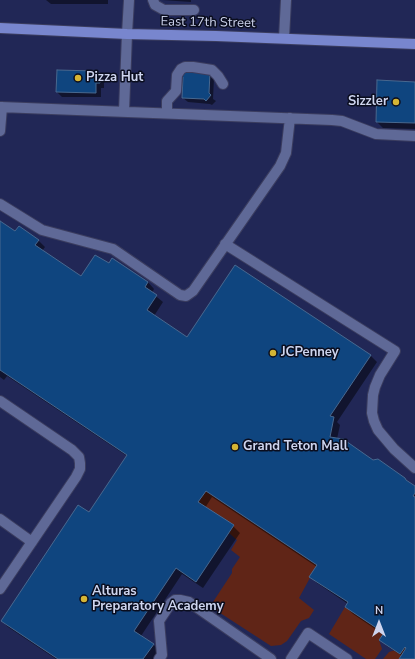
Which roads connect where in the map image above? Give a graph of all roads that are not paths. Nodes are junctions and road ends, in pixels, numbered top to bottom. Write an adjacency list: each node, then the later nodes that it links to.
1 (129, 0): 6 (street)
2 (153, 0): 4 (street)
3 (286, 0): 7 (street)
4 (194, 10)
5 (0, 28): 6 (main road, East 17th Street)
6 (127, 34): 7 (main road, East 17th Street); 11 (street)
7 (284, 38): 8 (main road, East 17th Street)
8 (415, 44)
9 (223, 84): 12 (street)
10 (1, 107): 11 (street); 14 (street)
11 (124, 111): 12 (street)
12 (167, 113): 13 (street)
13 (290, 118): 15 (street); 17 (street)
14 (0, 131)
15 (415, 136)
16 (0, 204): 17 (street)
17 (226, 244): 19 (street)
18 (0, 401): 21 (street)
19 (415, 468)
20 (0, 519): 21 (street)
21 (32, 542): 22 (street)
22 (0, 589)
23 (159, 659): 24 (street)
24 (271, 659)
25 (291, 659): 26 (street)
26 (347, 659)

